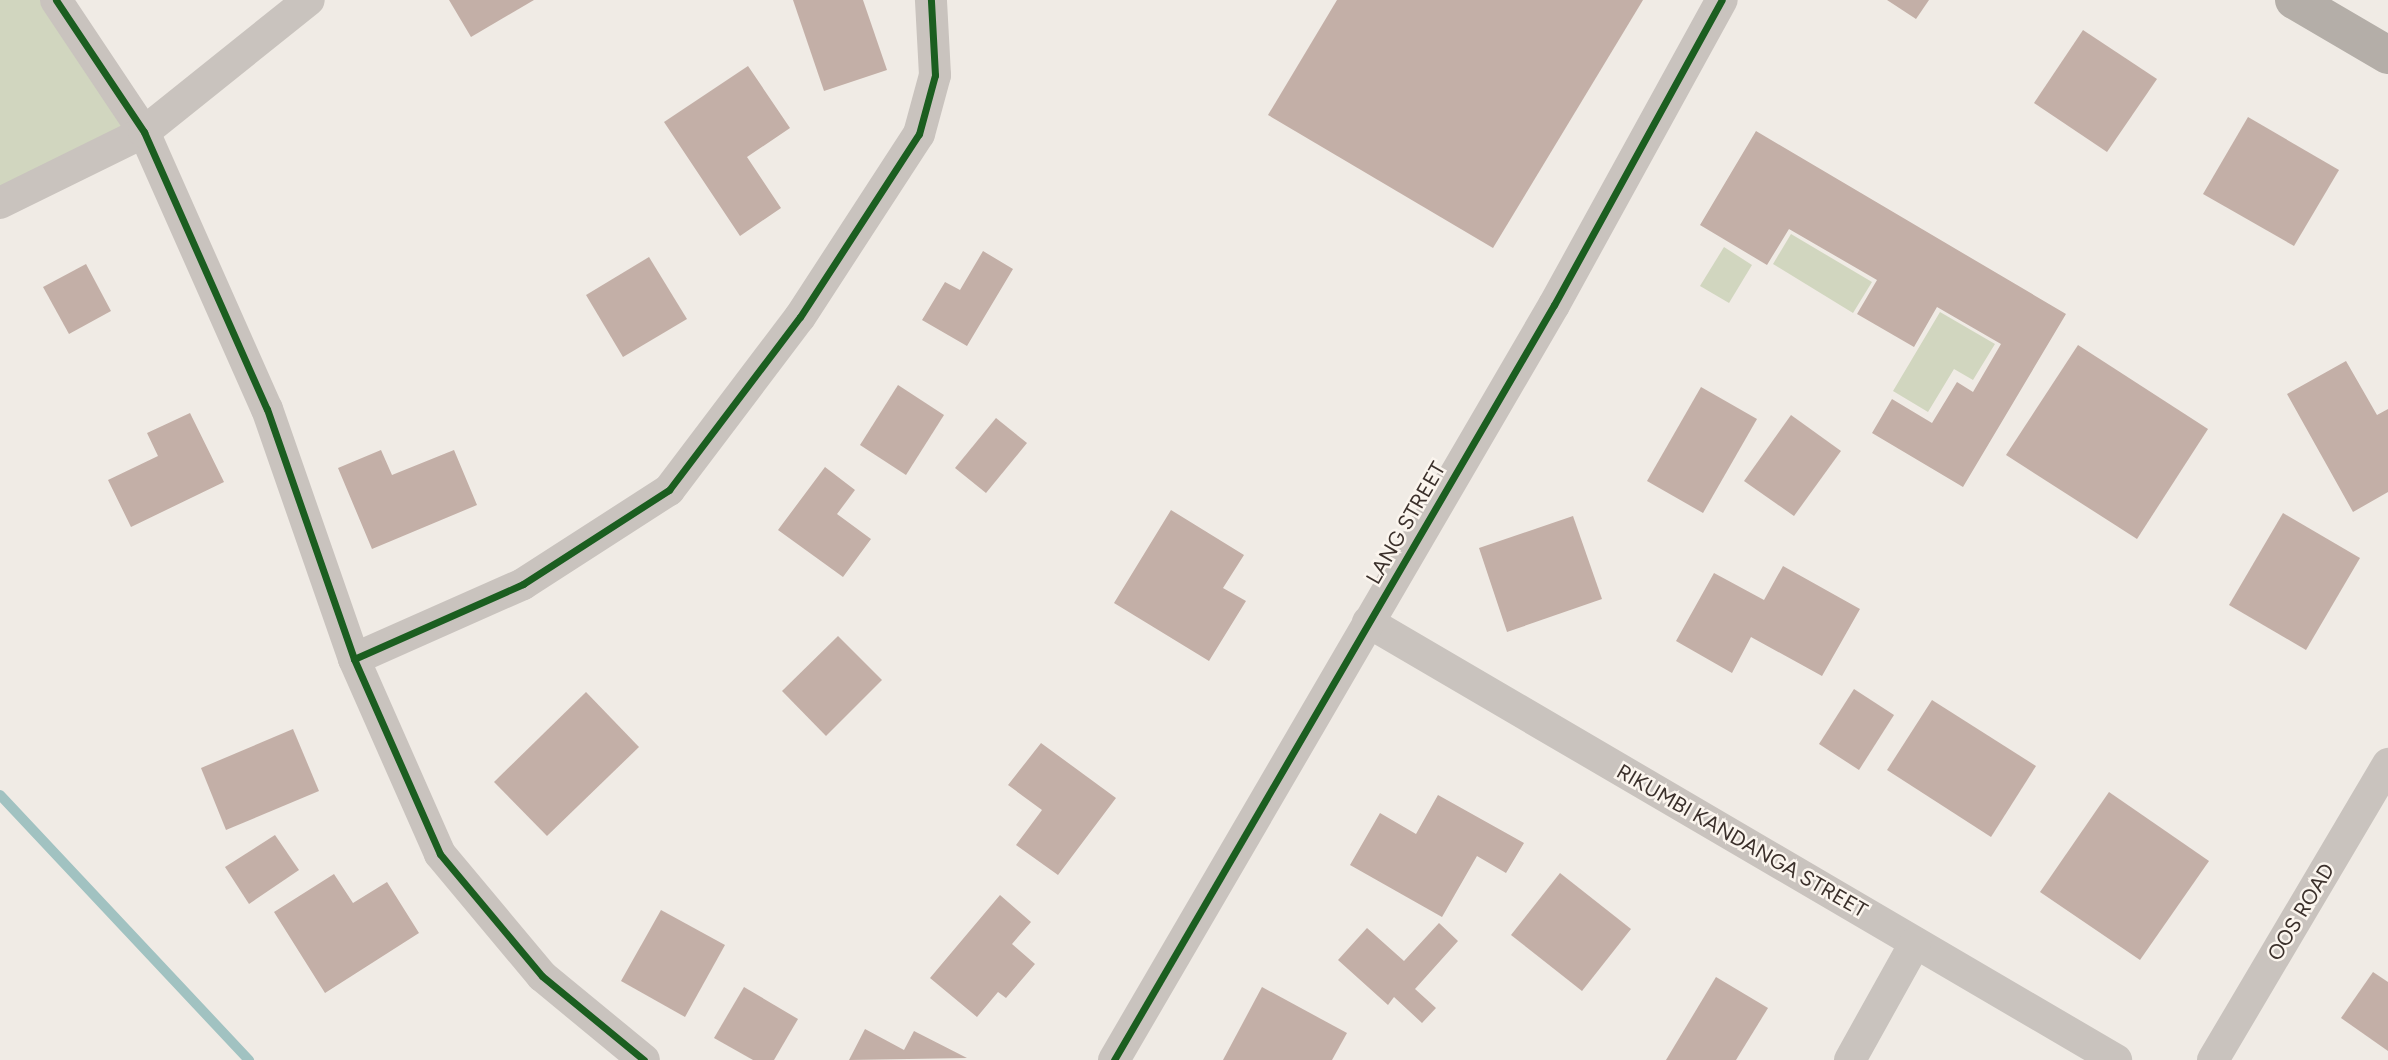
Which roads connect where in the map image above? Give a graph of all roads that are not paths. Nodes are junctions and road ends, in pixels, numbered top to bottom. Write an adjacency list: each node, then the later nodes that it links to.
1 (56, 0): 7 (street)
2 (309, 0): 7 (street)
3 (931, 0): 10 (street)
4 (1722, 0): 9 (street, LANG STREET)
5 (2294, 0): 6 (highway)
6 (2388, 55)
7 (145, 132): 8 (street); 10 (street)
8 (0, 203)
9 (1368, 622): 12 (street, RIKUMBI KANDANGA STREET); 14 (street, LANG STREET)
10 (354, 659): 13 (street)
11 (2388, 764): 17 (street, OOS ROAD)
12 (1915, 943): 15 (street); 16 (street, RIKUMBI KANDANGA STREET)
13 (645, 1060)
14 (1114, 1060)
15 (1850, 1060)
16 (2116, 1060)
17 (2213, 1060)

